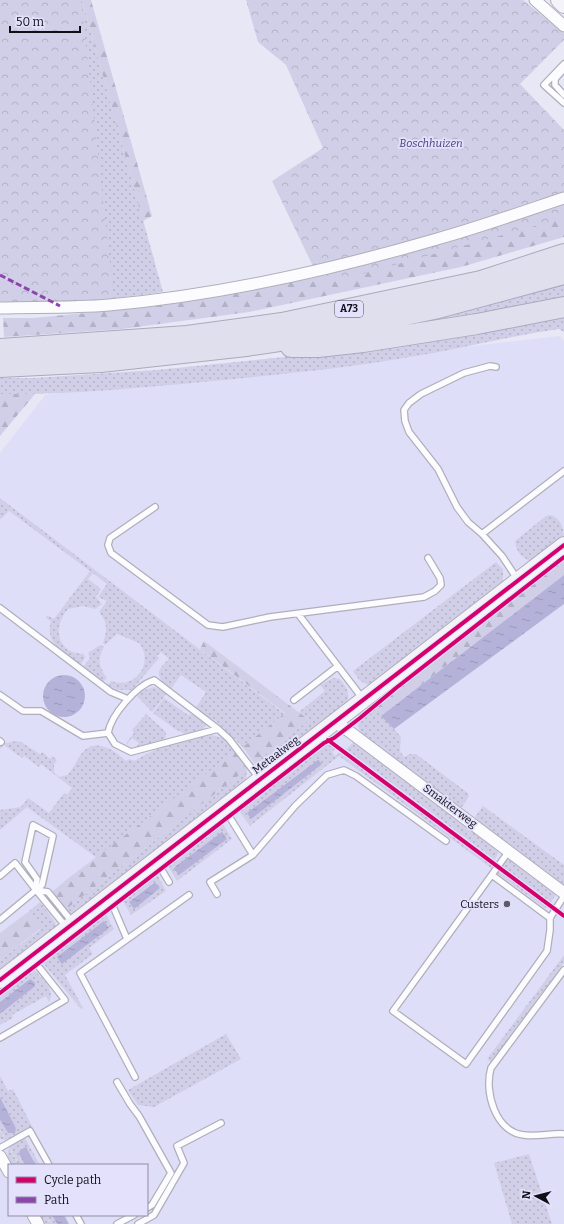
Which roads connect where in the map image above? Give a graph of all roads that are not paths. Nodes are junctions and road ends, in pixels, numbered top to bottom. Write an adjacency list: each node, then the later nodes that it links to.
1 (535, 0): 4 (street)
2 (558, 0): 3 (street)
3 (564, 5)
4 (564, 26)
5 (564, 64): 8 (lane)
6 (564, 69): 7 (lane)
7 (564, 95)
8 (564, 103)
9 (564, 198): 13 (street)
10 (564, 254): 15 (highway, A73)
11 (564, 274): 14 (highway, A73)
12 (564, 307): 14 (highway, A73)
13 (0, 308)
14 (246, 346): 16 (highway, A73)
15 (0, 349)
16 (0, 367)
17 (496, 367): 20 (lane)
18 (564, 471): 20 (lane)
19 (155, 507): 25 (lane)
20 (482, 534): 23 (lane)
21 (564, 544): 23 (street, Metaalweg)
22 (428, 558): 25 (lane)
23 (518, 580): 30 (street, Metaalweg)
24 (0, 608): 28 (lane)
25 (298, 615): 26 (lane)
26 (338, 666): 29 (lane); 30 (lane)
27 (0, 695): 33 (lane)
28 (128, 699): 32 (lane); 33 (lane)
29 (294, 700)
30 (363, 700): 31 (street, Metaalweg)
31 (334, 722): 34 (street, Metaalweg); 37 (street, Smakterweg)
32 (218, 728): 33 (lane); 34 (lane)
33 (108, 733)
34 (259, 779): 35 (street, Metaalweg)
35 (223, 807): 38 (lane); 39 (street, Metaalweg)
36 (446, 841): 38 (lane)
37 (509, 851): 40 (lane); 45 (street, Smakterweg)
38 (253, 855): 44 (lane)
39 (156, 859): 42 (lane); 47 (street, Metaalweg)
40 (492, 875): 48 (lane); 48 (lane)
41 (0, 876): 43 (lane)
42 (169, 882)
43 (36, 890): 43 (lane); 49 (lane); 50 (lane)
44 (217, 894)
45 (564, 894): 48 (lane)
46 (189, 895): 51 (lane)
47 (109, 896): 50 (street, Metaalweg); 51 (lane)
48 (550, 918)
49 (0, 920)
50 (70, 926): 52 (street, Metaalweg)
51 (127, 939): 56 (lane)
52 (31, 957): 54 (street, Metaalweg); 55 (lane)
53 (564, 970): 59 (lane)
54 (0, 980)
55 (0, 1038)
56 (135, 1078)
57 (117, 1082): 64 (lane)
58 (221, 1123): 67 (lane)
59 (564, 1134)
60 (0, 1148): 62 (lane)
61 (0, 1156): 63 (street)
62 (48, 1164)
63 (8, 1170)
64 (148, 1207)
65 (132, 1216): 66 (lane)
66 (117, 1224)
67 (138, 1224)

